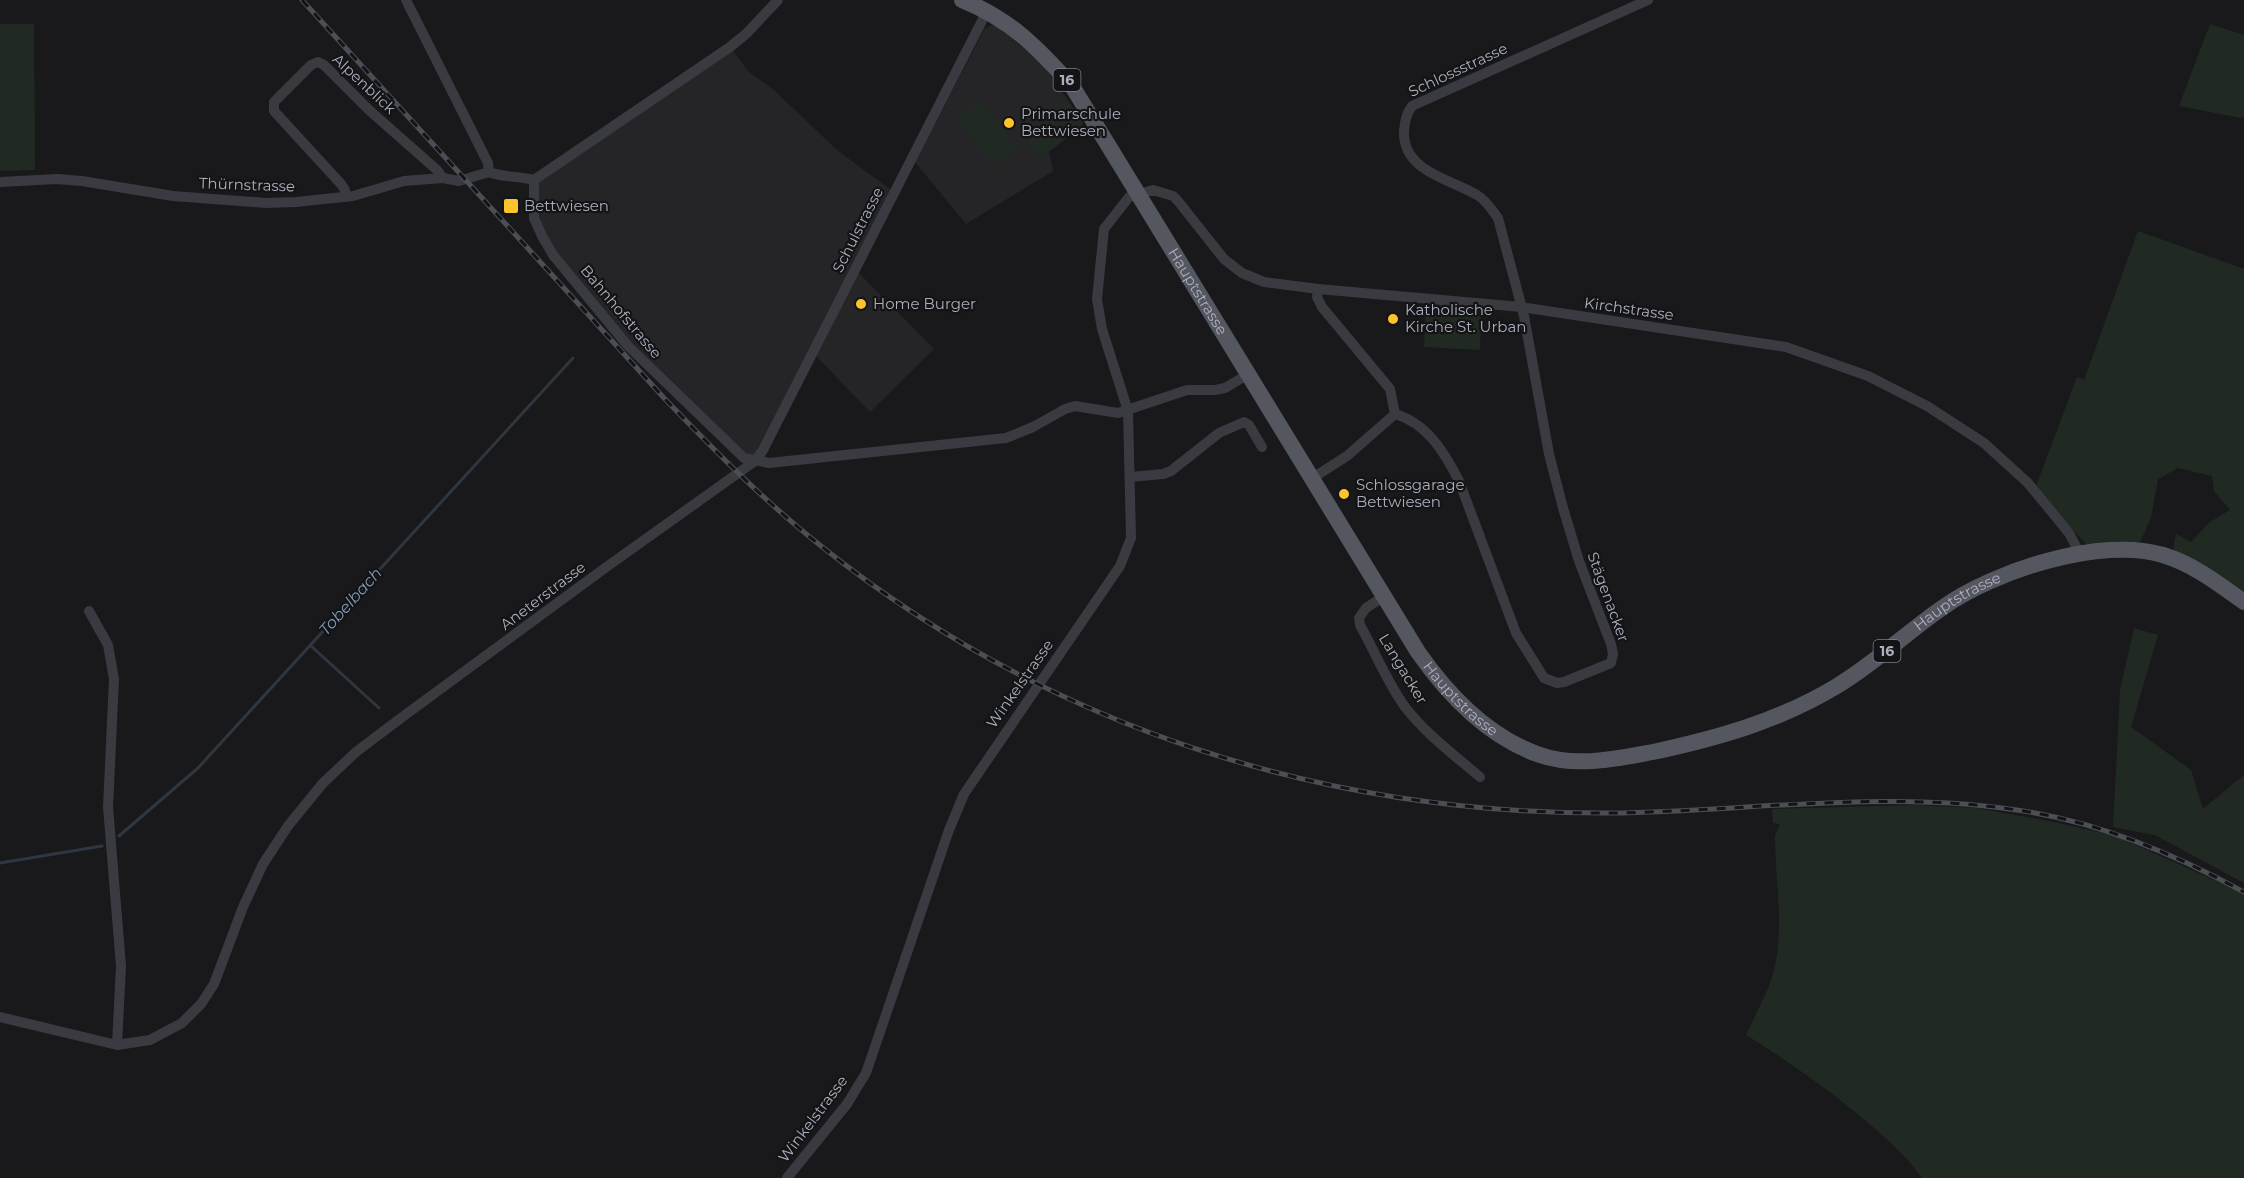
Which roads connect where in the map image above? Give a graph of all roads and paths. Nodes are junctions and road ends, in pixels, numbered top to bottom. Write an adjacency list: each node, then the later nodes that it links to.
1 (406, 0): 6 (street)
2 (778, 0): 8 (street)
3 (962, 0): 5 (main road, Hauptstrasse / 16)
4 (1648, 0): 13 (street, Schlossstrasse)
5 (987, 11): 10 (main road, Hauptstrasse / 16); 18 (street, Schulstrasse)
6 (489, 172): 7 (street, Thürnstrasse); 8 (street)
7 (443, 178): 11 (street, Thürnstrasse); 11 (street, Alpenblick)
8 (534, 180): 18 (street, Bahnhofstrasse)
9 (0, 182): 11 (street, Thürnstrasse)
10 (1138, 193): 12 (street, Kirchstrasse); 14 (main road, Hauptstrasse / 16); 15 (street, Winkelstrasse)
11 (345, 195)
12 (1318, 289): 13 (street, Kirchstrasse); 16 (street)
13 (1521, 307): 16 (street, Stägenacker); 21 (street, Kirchstrasse)
14 (1247, 375): 15 (street); 20 (main road, Hauptstrasse / 16)
15 (1128, 411): 18 (street); 19 (street, Winkelstrasse)
16 (1395, 414): 20 (street)
17 (1262, 447): 19 (street)
18 (755, 461): 27 (street, Aneterstrasse)
19 (1130, 477): 28 (street, Winkelstrasse)
20 (1311, 479): 22 (main road, Hauptstrasse / 16)
21 (2080, 554): 22 (main road, Hauptstrasse / 16); 23 (main road, Hauptstrasse / 16)
22 (1383, 597): 25 (street, Langacker)
23 (2244, 602)
24 (89, 611): 27 (street)
25 (1480, 777)
26 (0, 1017): 27 (street, Aneterstrasse)
27 (117, 1045)
28 (787, 1178)

